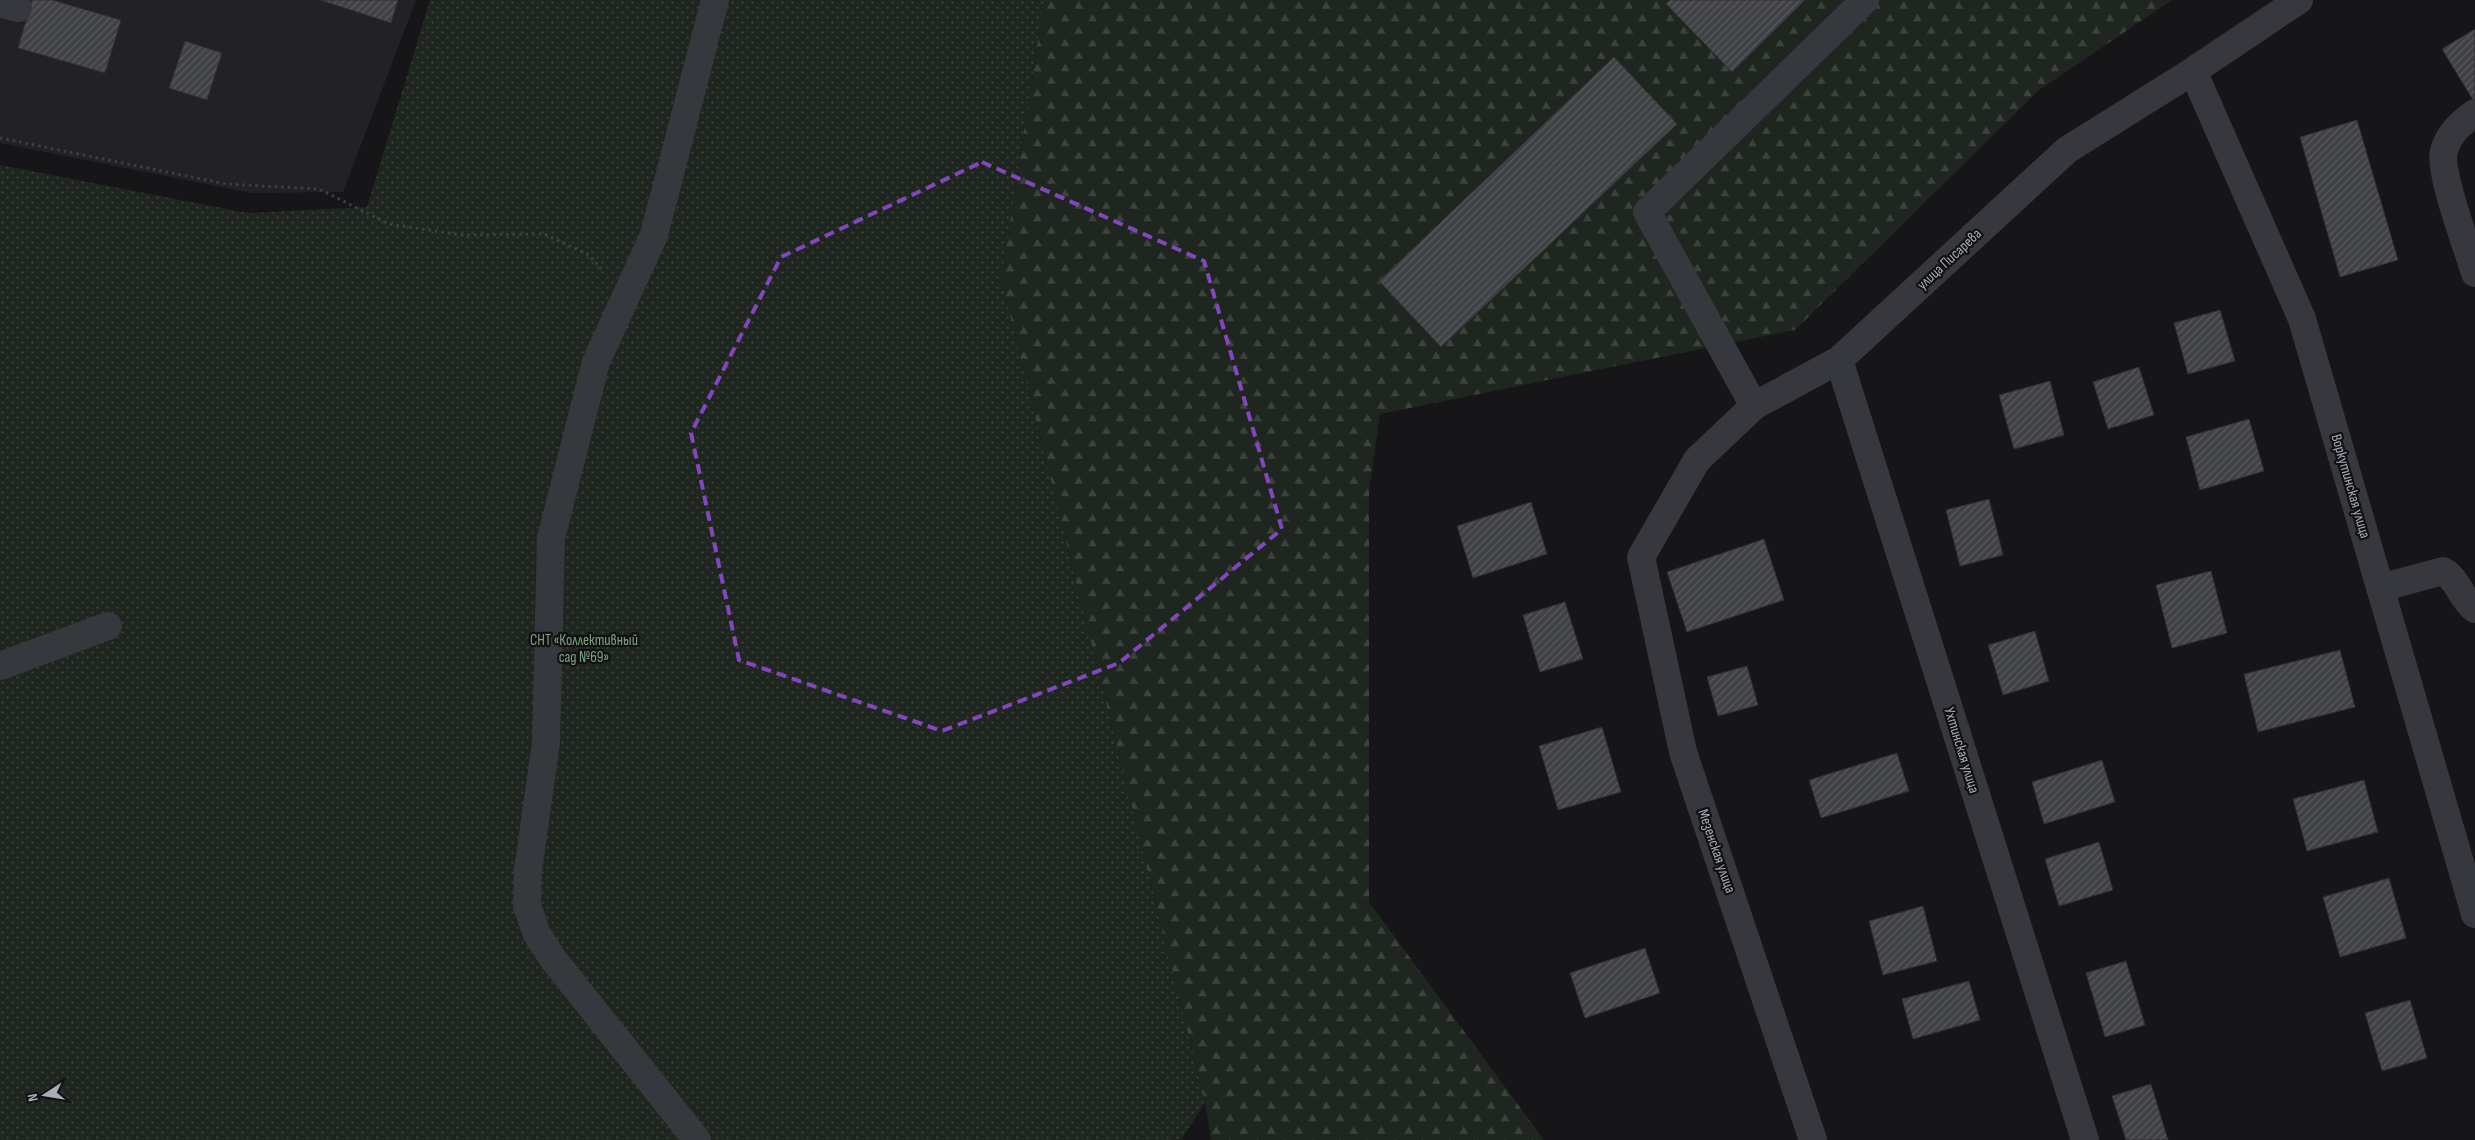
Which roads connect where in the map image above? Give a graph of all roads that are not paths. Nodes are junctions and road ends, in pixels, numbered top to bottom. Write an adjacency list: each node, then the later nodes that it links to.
1 (715, 0): 16 (street)
2 (1865, 0): 9 (street)
3 (2299, 0): 4 (street, улица Писарева)
4 (2193, 71): 8 (street, улица Писарева); 11 (street, Воркутинская улица)
5 (2475, 113): 6 (street)
6 (2470, 237): 7 (street)
7 (2475, 273)
8 (1839, 360): 9 (street, улица Писарева); 18 (street, Ухтинская улица)
9 (1754, 406): 10 (street, улица Писарева)
10 (1641, 557): 17 (street, Мезенская улица)
11 (2380, 588): 12 (street); 15 (street, Воркутинская улица)
12 (2475, 609)
13 (108, 626): 14 (street)
14 (0, 666)
15 (2475, 914)
16 (697, 1140)
17 (1813, 1140)
18 (2085, 1140)

